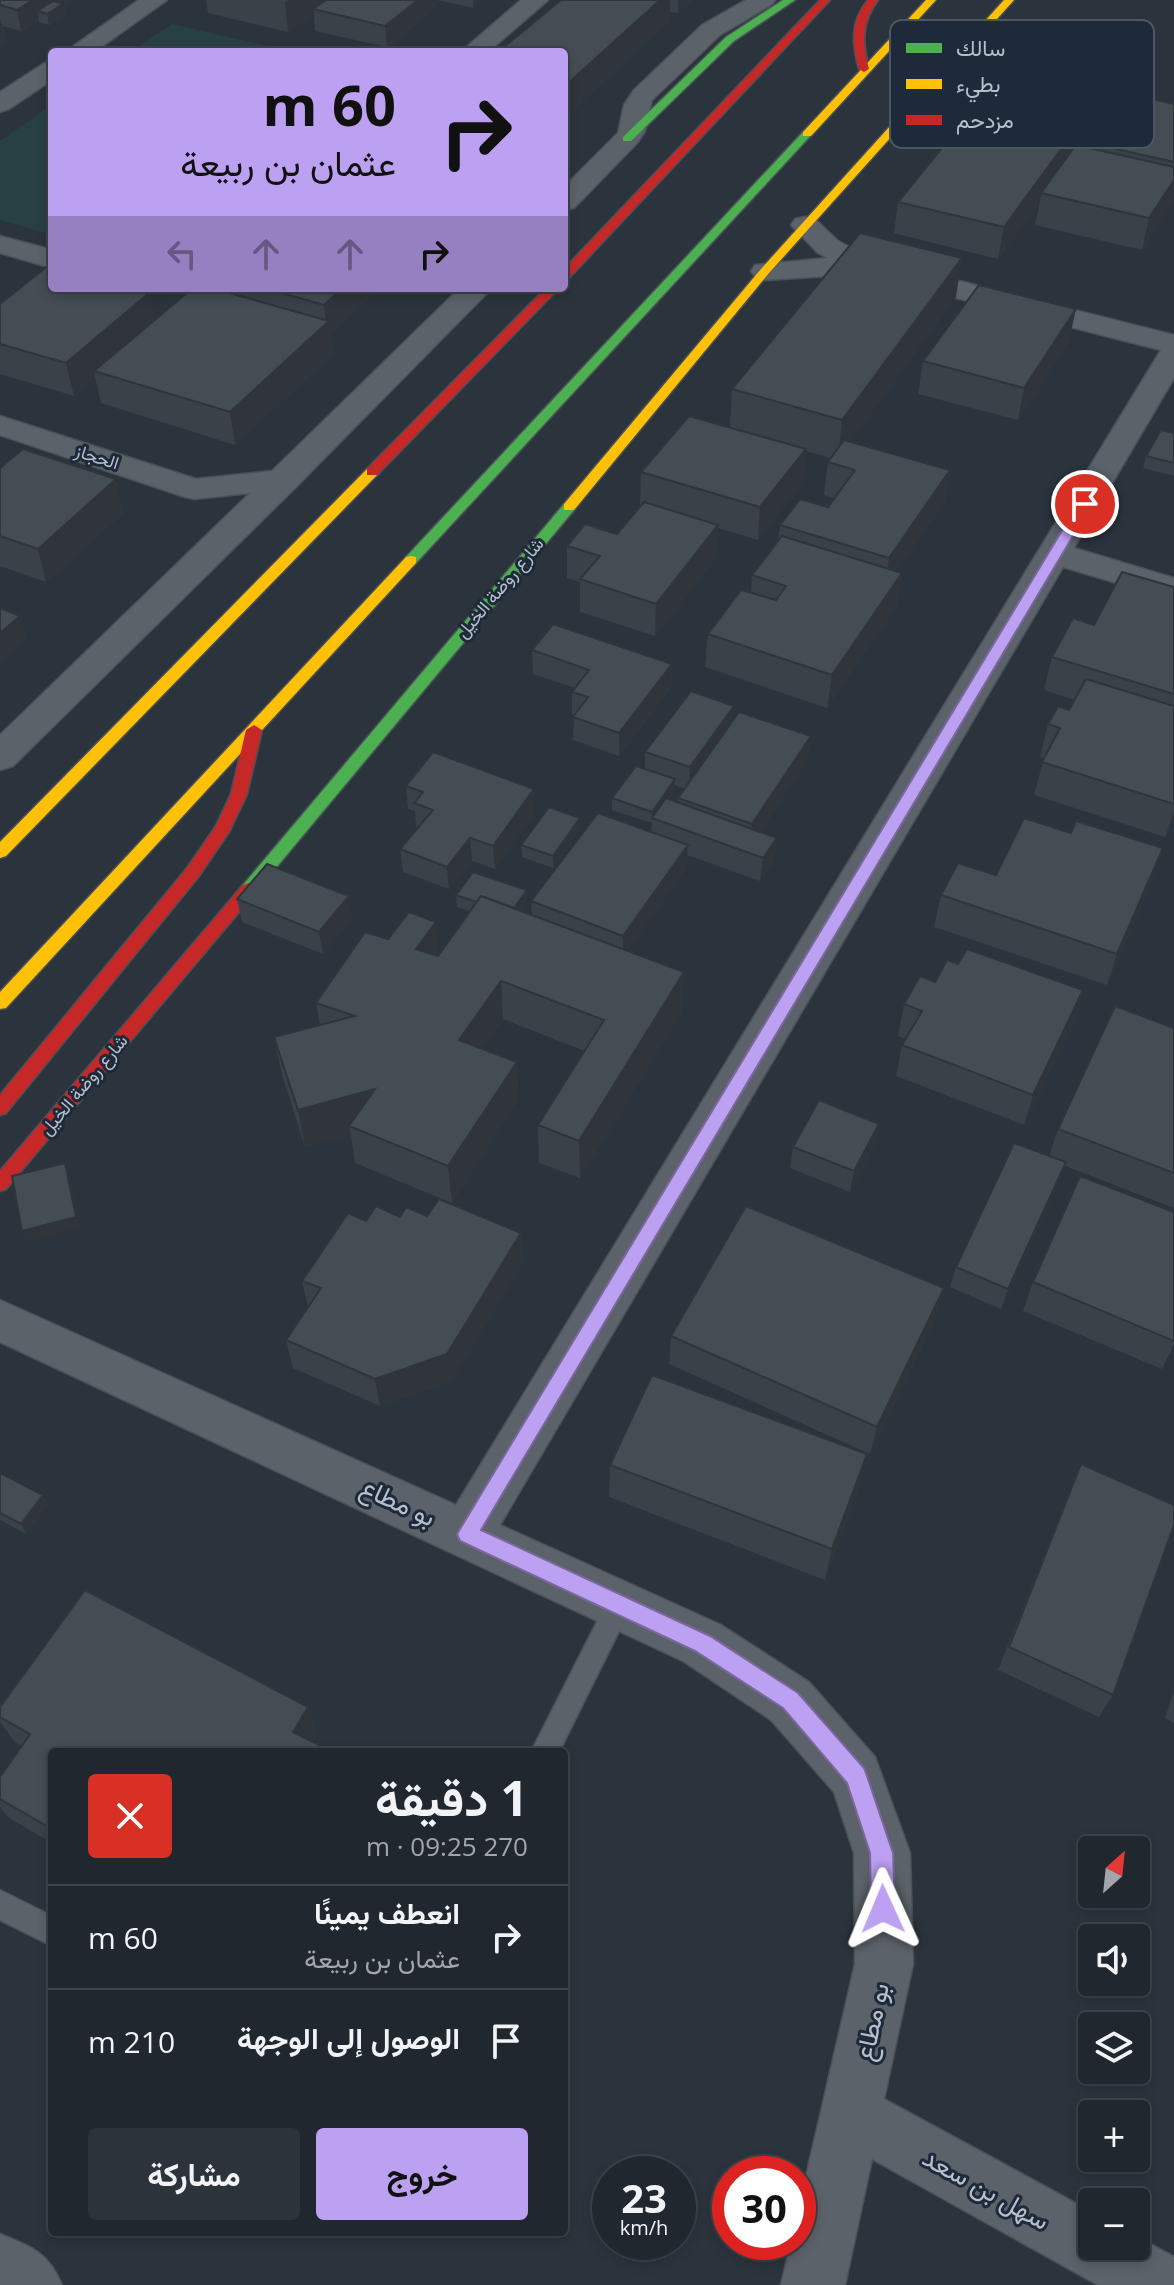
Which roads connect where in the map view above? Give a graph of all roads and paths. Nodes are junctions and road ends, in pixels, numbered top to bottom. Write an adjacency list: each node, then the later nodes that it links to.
1 (155, 0): 12 (street)
2 (536, 0): 13 (street)
3 (763, 0): 18 (street)
4 (790, 0): 18 (main road)
5 (825, 0): 25 (main road)
6 (873, 0): 14 (main road)
7 (931, 0): 9 (main road)
8 (1009, 0): 10 (main road, شارع روضة الخيل)
9 (912, 20)
10 (991, 20)
11 (890, 42): 14 (main road)
12 (83, 48)
13 (478, 48)
14 (864, 69): 36 (main road)
15 (48, 72): 16 (street)
16 (0, 104)
17 (890, 131): 20 (main road, شارع روضة الخيل)
18 (627, 139): 19 (street)
19 (568, 198)
20 (805, 225): 23 (street); 24 (main road, شارع روضة الخيل)
21 (0, 244): 22 (street)
22 (48, 258)
23 (862, 265): 24 (street); 28 (street)
24 (765, 271): 41 (main road, شارع روضة الخيل)
25 (568, 272)
26 (473, 292): 31 (street)
27 (549, 292): 38 (main road)
28 (1174, 344)
29 (1174, 352): 34 (street)
30 (0, 425): 32 (street, الحجاز)
31 (286, 479): 32 (street, الحجاز); 33 (street)
32 (194, 489): 33 (street)
33 (215, 549): 37 (street)
34 (1056, 554): 35 (street); 43 (street)
35 (1174, 589)
36 (254, 728): 39 (main road); 40 (main road)
37 (0, 757)
38 (0, 852)
39 (0, 1003)
40 (0, 1108)
41 (0, 1184)
42 (0, 1320): 43 (street, بو مطاع)
43 (467, 1534): 44 (street, بو مطاع)
44 (619, 1605): 45 (lane); 48 (street, بو مطاع)
45 (547, 1748)
46 (0, 1904): 47 (lane)
47 (48, 1930)
48 (852, 2115): 51 (street, بو مطاع); 52 (street, سهل بن سعد)
49 (0, 2266): 50 (street)
50 (30, 2285)
51 (813, 2285)
52 (1162, 2285)

